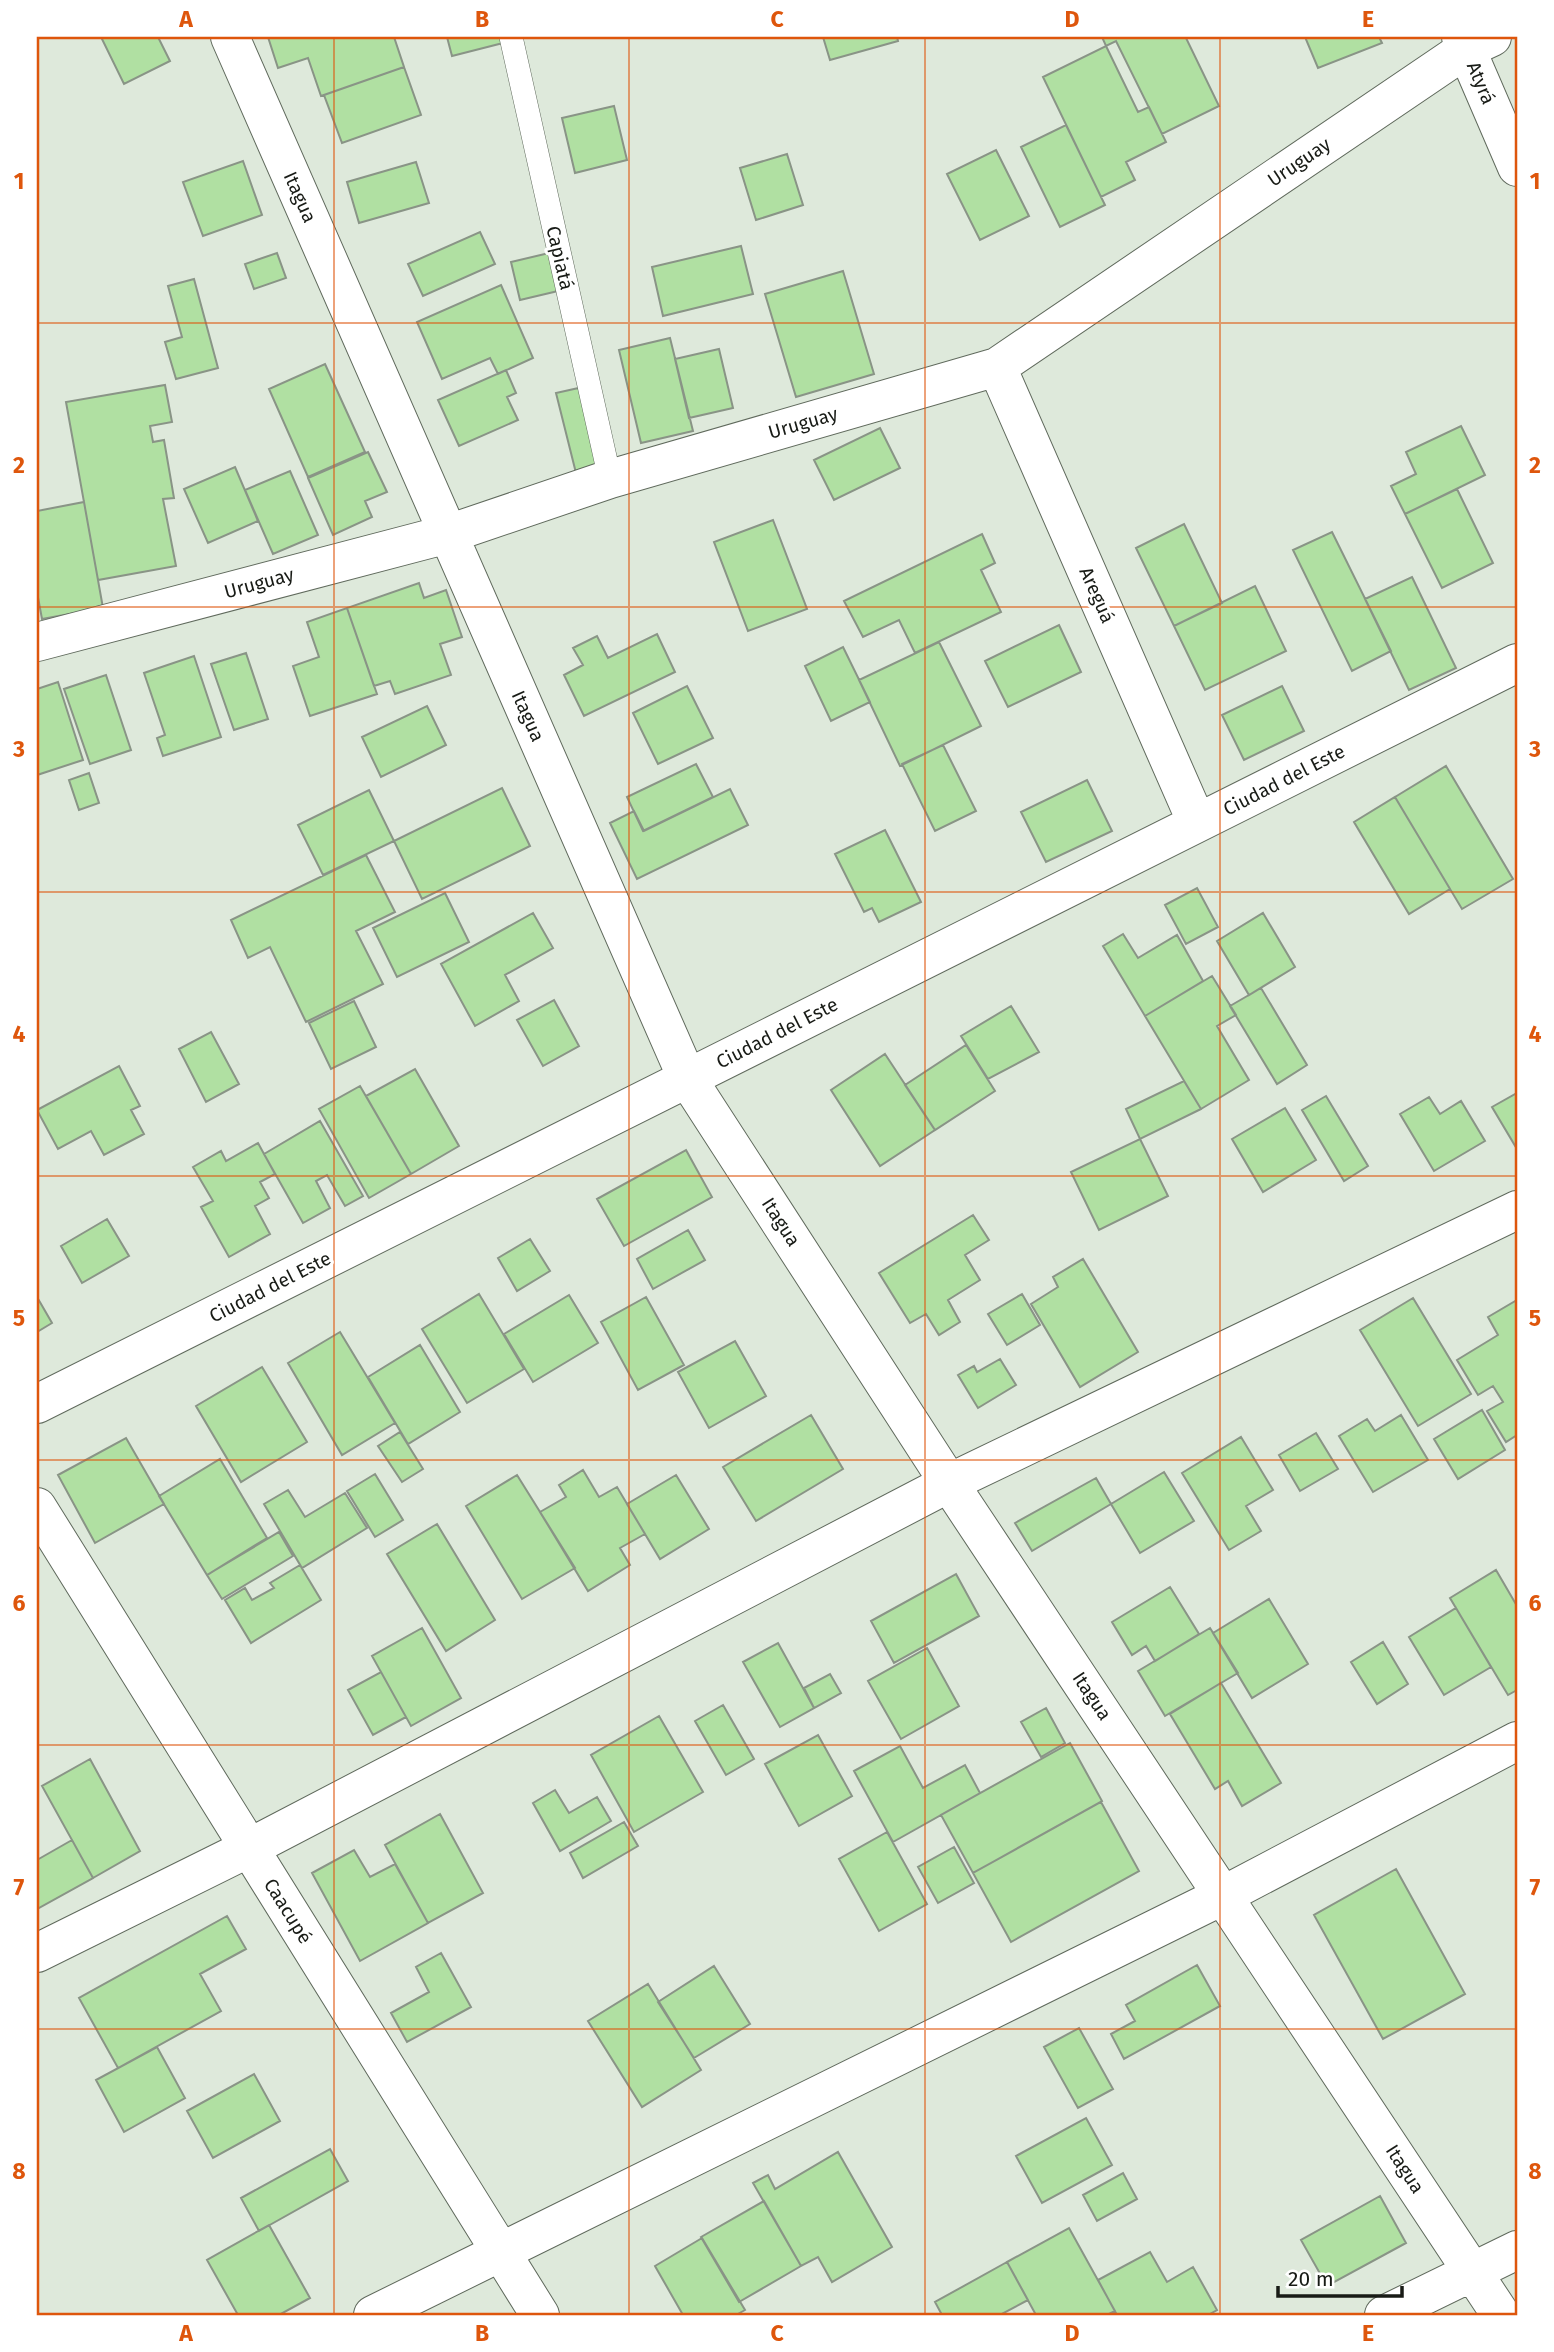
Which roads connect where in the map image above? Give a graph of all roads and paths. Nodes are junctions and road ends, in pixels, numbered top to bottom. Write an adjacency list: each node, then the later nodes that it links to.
1 (230, 37): 7 (street, Itagua)
2 (511, 37): 6 (lane, Capiatá)
3 (1473, 41): 4 (street, Atyrá); 5 (street, Uruguay)
4 (1517, 167)
5 (997, 367): 6 (street, Uruguay); 10 (street, Areguá)
6 (610, 480): 7 (street, Uruguay)
7 (448, 534): 8 (street, Uruguay); 11 (street, Itagua)
8 (37, 642)
9 (1517, 663): 10 (street, Ciudad del Este)
10 (1197, 823): 11 (street, Ciudad del Este)
11 (687, 1078): 13 (street, Ciudad del Este); 14 (street, Itagua)
12 (1517, 1210): 14 (street)
13 (37, 1404)
14 (949, 1482): 17 (street); 18 (street, Itagua)
15 (37, 1507): 17 (street, Caacupé)
16 (1517, 1741): 18 (street)
17 (249, 1848): 19 (street); 21 (street, Caacupé)
18 (1224, 1895): 21 (street); 22 (street, Itagua)
19 (37, 1953)
20 (1517, 2250): 22 (street)
21 (501, 2253): 23 (street); 24 (street, Caacupé)
22 (1472, 2272): 25 (street); 26 (street, Itagua)
23 (373, 2315)
24 (540, 2315)
25 (1384, 2315)
26 (1501, 2315)

